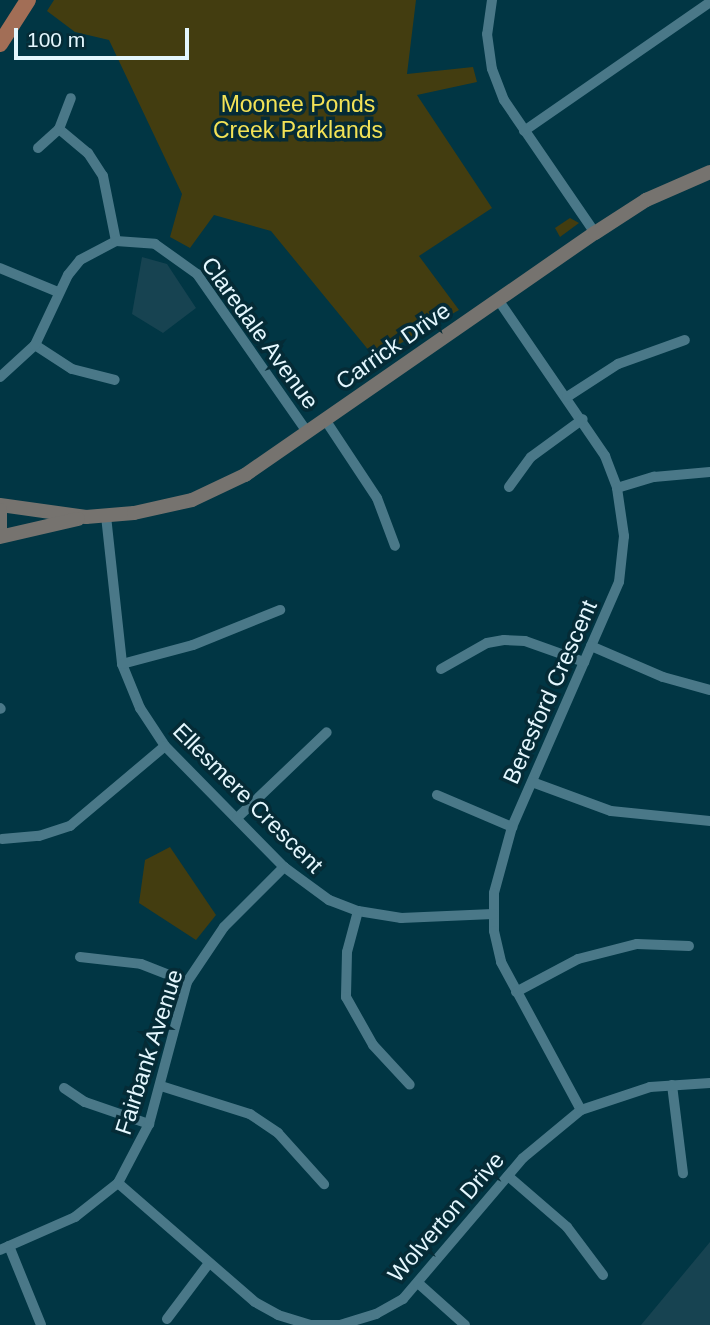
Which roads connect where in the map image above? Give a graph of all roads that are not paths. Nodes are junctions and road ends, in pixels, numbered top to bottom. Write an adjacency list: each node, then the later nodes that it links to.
1 (27, 0): 4 (main road)
2 (492, 0): 7 (street)
3 (710, 2): 7 (street)
4 (0, 44)
5 (71, 98): 6 (street)
6 (60, 129): 8 (street); 11 (street)
7 (524, 131): 10 (street)
8 (38, 148)
9 (710, 172): 10 (street, Carrick Drive)
10 (595, 233): 14 (street, Carrick Drive)
11 (116, 241): 13 (street); 22 (street, Claredale Avenue)
12 (0, 268): 13 (street)
13 (58, 292): 16 (street)
14 (499, 301): 19 (street, Beresford Crescent); 21 (street, Carrick Drive)
15 (685, 340): 19 (street)
16 (35, 345): 17 (street); 18 (street)
17 (0, 377)
18 (115, 380)
19 (567, 397): 20 (street, Beresford Crescent)
20 (583, 419): 24 (street); 25 (street, Beresford Crescent)
21 (326, 421): 22 (street, Carrick Drive); 32 (street)
22 (308, 433): 28 (street, Carrick Drive)
23 (710, 472): 25 (street)
24 (509, 487)
25 (617, 488): 34 (street, Beresford Crescent)
26 (0, 508): 27 (street, Carrick Drive); 31 (street)
27 (25, 508): 29 (street, Carrick Drive); 30 (street)
28 (106, 516): 29 (street, Carrick Drive); 36 (street, Ellesmere Crescent)
29 (86, 517): 30 (street, Carrick Drive)
30 (26, 533): 31 (street, Carrick Drive)
31 (0, 535)
32 (395, 545)
33 (280, 610): 36 (street)
34 (591, 646): 35 (street, Beresford Crescent); 38 (street)
35 (584, 662): 37 (street); 41 (street, Beresford Crescent)
36 (122, 664): 40 (street, Ellesmere Crescent)
37 (441, 669)
38 (710, 690)
39 (327, 732): 43 (street)
40 (165, 746): 43 (street, Ellesmere Crescent); 46 (street)
41 (532, 782): 44 (street); 45 (street, Beresford Crescent)
42 (437, 795): 45 (street)
43 (237, 818): 47 (street, Ellesmere Crescent)
44 (710, 821)
45 (512, 827): 49 (street, Beresford Crescent)
46 (2, 839)
47 (284, 867): 48 (street, Ellesmere Crescent); 52 (street, Fairbank Avenue)
48 (358, 911): 49 (street, Ellesmere Crescent); 55 (street)
49 (493, 914): 53 (street, Beresford Crescent)
50 (688, 946): 53 (street)
51 (79, 957): 52 (street)
52 (187, 982): 57 (street, Fairbank Avenue)
53 (516, 992): 59 (street, Beresford Crescent)
54 (710, 1083): 56 (street, Wolverton Drive)
55 (410, 1085)
56 (672, 1085): 59 (street, Wolverton Drive); 61 (street)
57 (160, 1086): 60 (street, Fairbank Avenue); 64 (street)
58 (64, 1088): 60 (street)
59 (581, 1110): 62 (street, Wolverton Drive)
60 (149, 1124): 63 (street, Fairbank Avenue)
61 (683, 1173)
62 (508, 1175): 67 (street); 68 (street, Wolverton Drive)
63 (118, 1183): 65 (street, Fairbank Avenue); 66 (street, Wolverton Drive)
64 (324, 1184)
65 (5, 1248): 70 (street)
66 (209, 1263): 69 (street); 71 (street, Wolverton Drive)
67 (603, 1275)
68 (418, 1283): 71 (street, Wolverton Drive); 72 (street)
69 (167, 1319)
70 (41, 1325)
71 (340, 1325)
72 (465, 1325)

